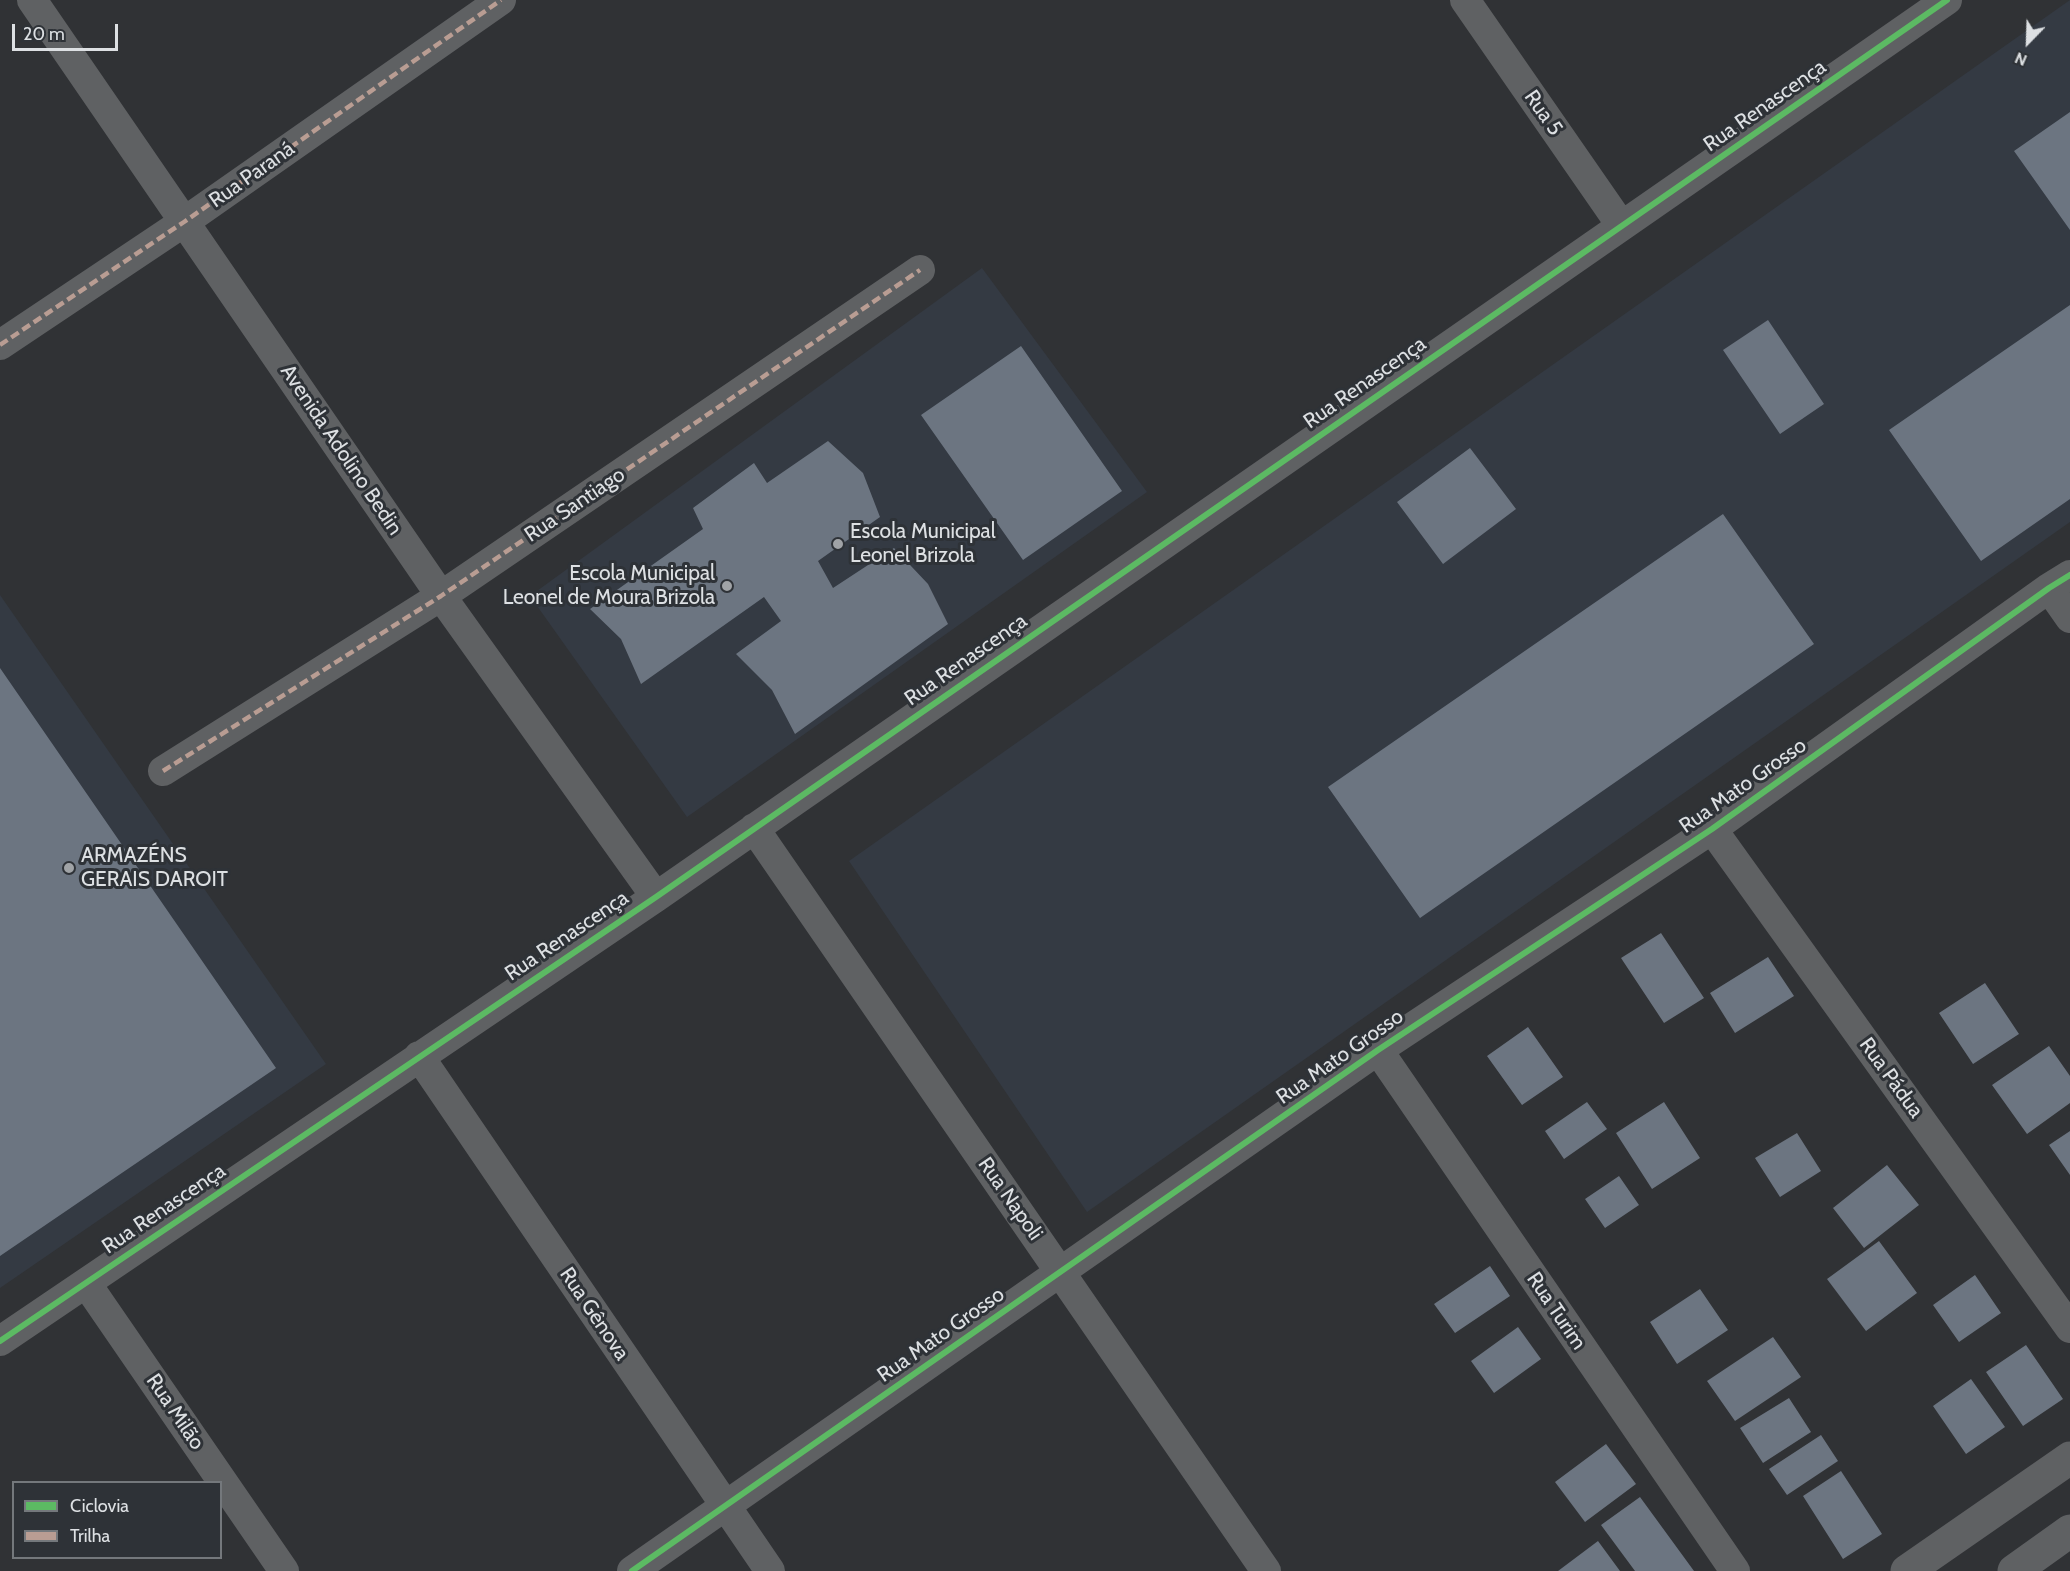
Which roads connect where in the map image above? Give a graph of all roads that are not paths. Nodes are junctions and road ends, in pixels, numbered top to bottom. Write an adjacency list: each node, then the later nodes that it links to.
1 (32, 0): 5 (street, Avenida Adolino Bedin)
2 (501, 0): 5 (street, Rua Paraná)
3 (1465, 0): 6 (street, Rua 5)
4 (1947, 0): 6 (street, Rua Renascença)
5 (184, 222): 8 (street, Rua Paraná); 10 (street, Avenida Adolino Bedin)
6 (1621, 225): 13 (street, Rua Renascença)
7 (920, 270): 10 (street, Rua Santiago)
8 (0, 345)
9 (2059, 582): 11 (street); 14 (street, Rua Mato Grosso)
10 (441, 596): 12 (street, Rua Santiago); 15 (street, Avenida Adolino Bedin)
11 (2070, 618)
12 (163, 771)
13 (754, 828): 15 (street, Rua Renascença); 18 (street, Rua Napoli)
14 (1712, 828): 16 (street, Rua Mato Grosso); 20 (street, Rua Pádua)
15 (656, 897): 17 (street, Rua Renascença)
16 (1378, 1050): 18 (street, Rua Mato Grosso); 29 (street, Rua Turim)
17 (419, 1056): 19 (street, Rua Renascença); 23 (street, Rua Gênova)
18 (1060, 1272): 23 (street, Rua Mato Grosso); 28 (street, Rua Napoli)
19 (86, 1283): 21 (street, Rua Renascença); 25 (street, Rua Milão)
20 (2070, 1328)
21 (0, 1341)
22 (2070, 1458): 30 (street)
23 (725, 1506): 26 (street, Rua Mato Grosso); 27 (street, Rua Gênova)
24 (2070, 1530): 31 (street)
25 (284, 1571)
26 (632, 1571)
27 (770, 1571)
28 (1266, 1571)
29 (1735, 1571)
30 (1907, 1571)
31 (2014, 1571)

